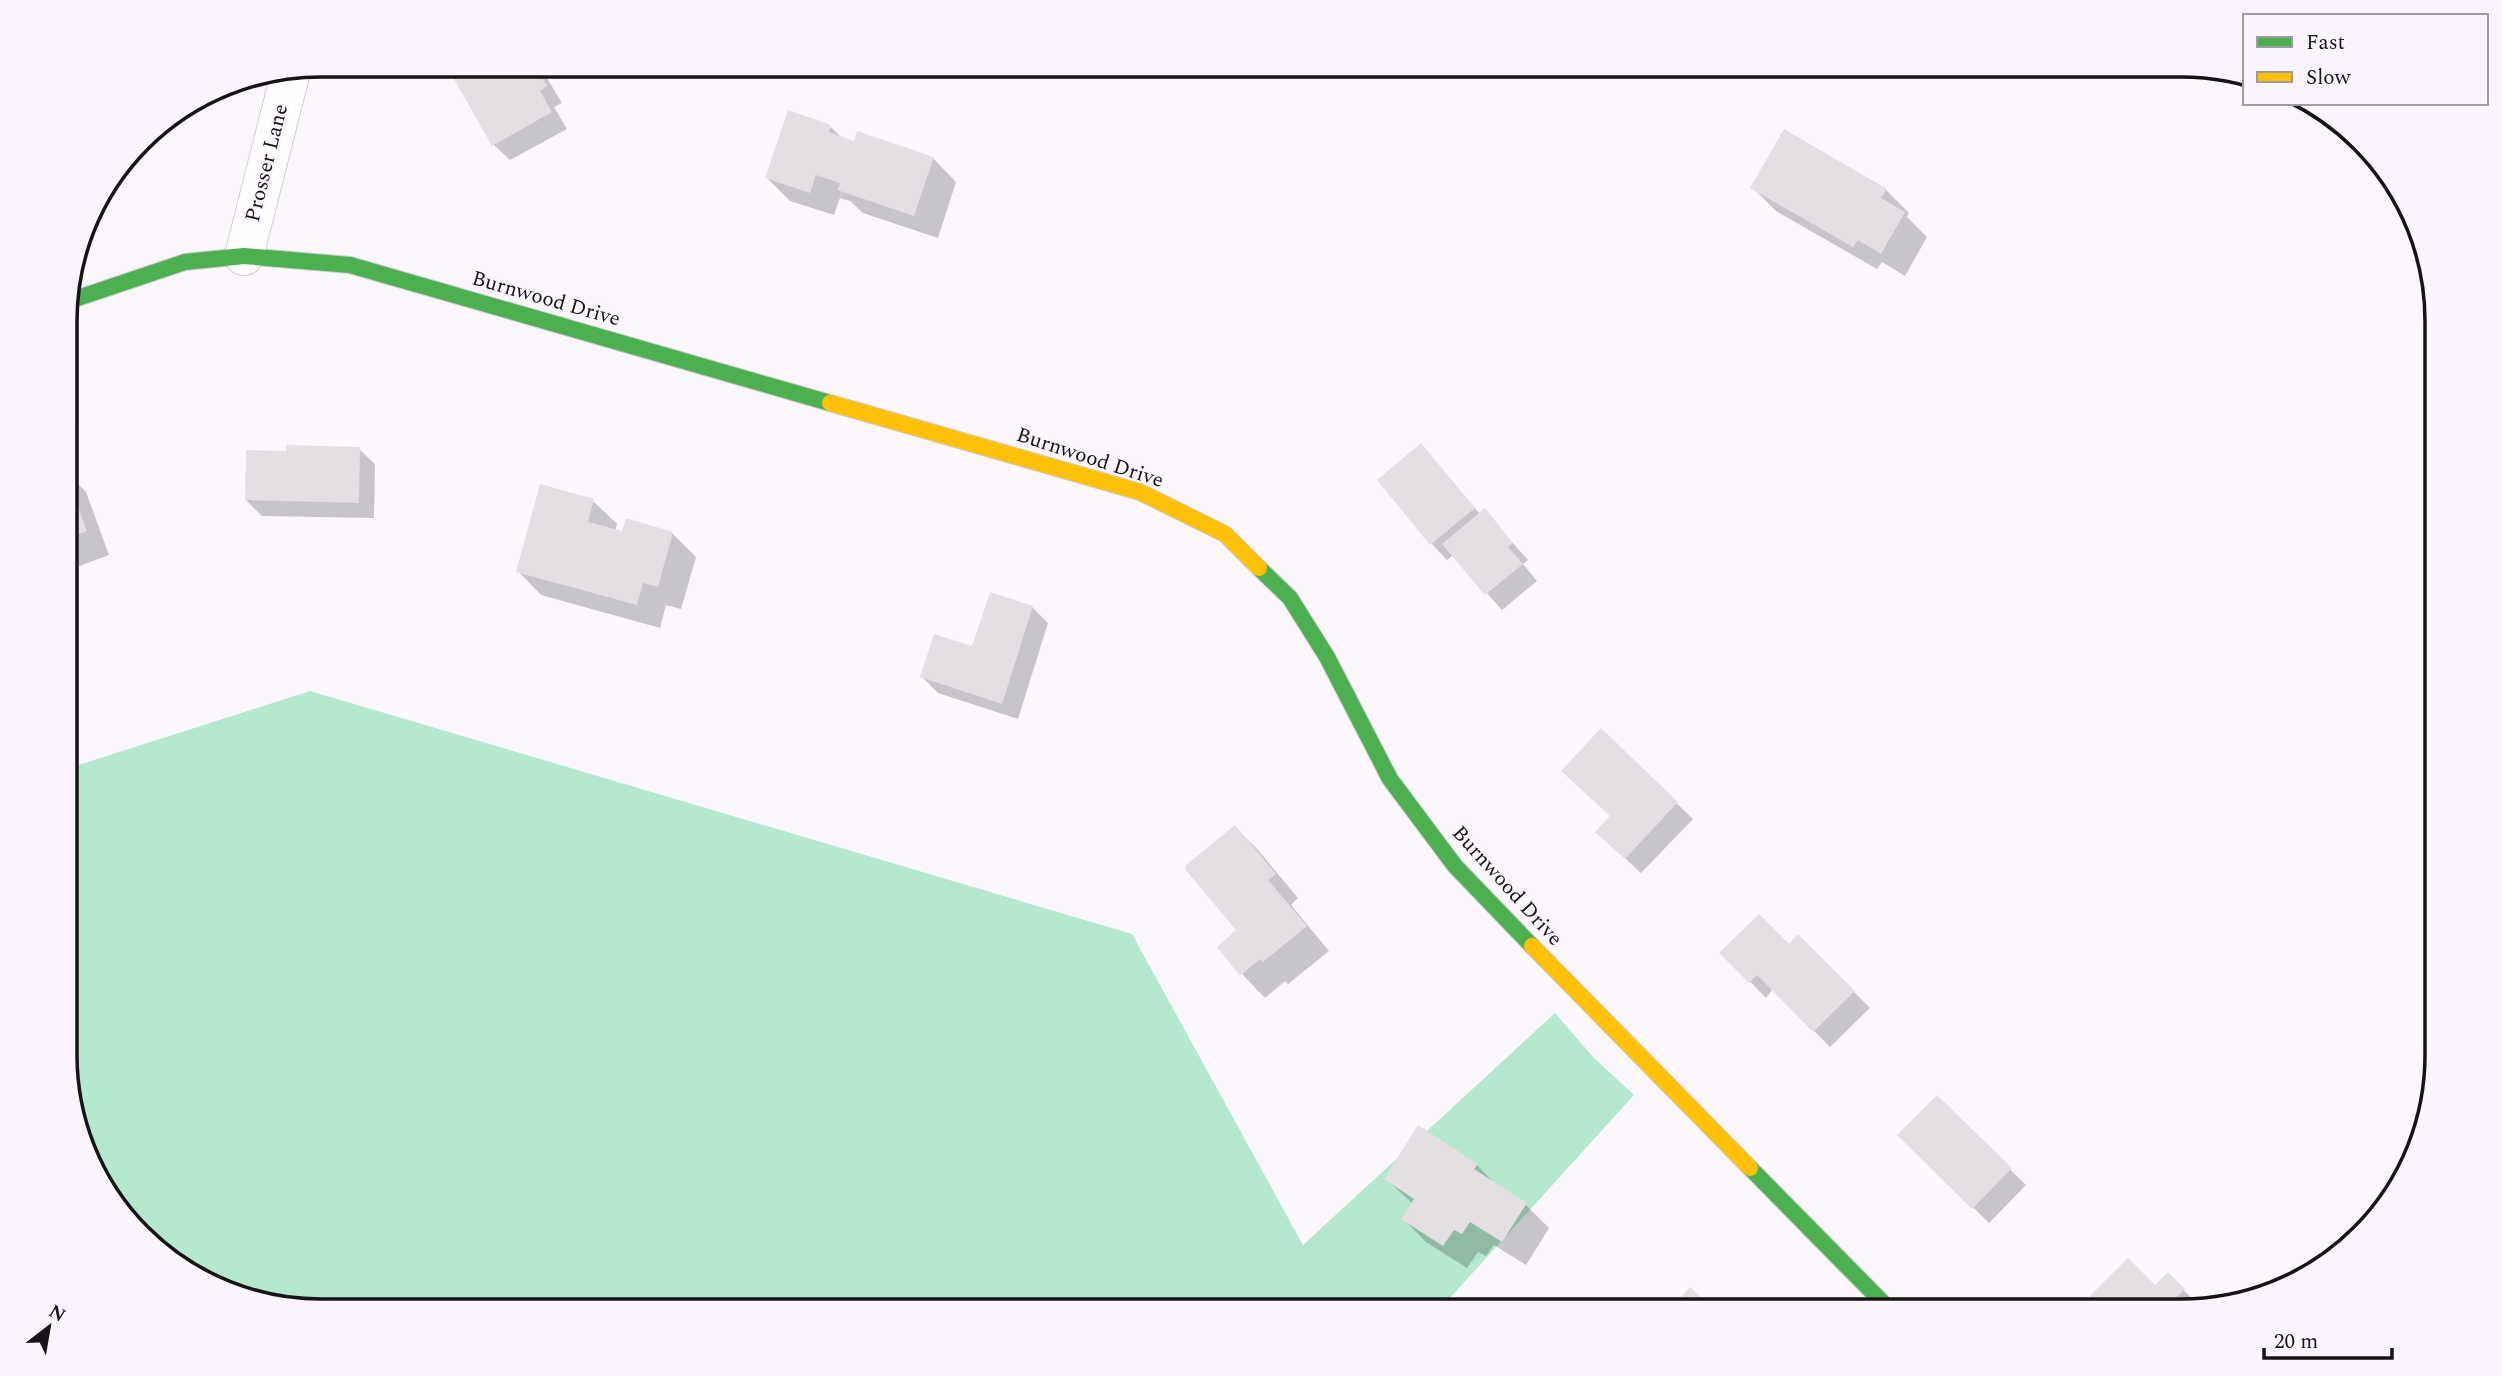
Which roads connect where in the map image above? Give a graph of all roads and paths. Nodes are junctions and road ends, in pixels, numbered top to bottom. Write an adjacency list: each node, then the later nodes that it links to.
1 (288, 80): 2 (street, Prosser Lane)
2 (244, 256): 3 (street, Burnwood Drive); 4 (street, Burnwood Drive)
3 (78, 299)
4 (1878, 1298)

